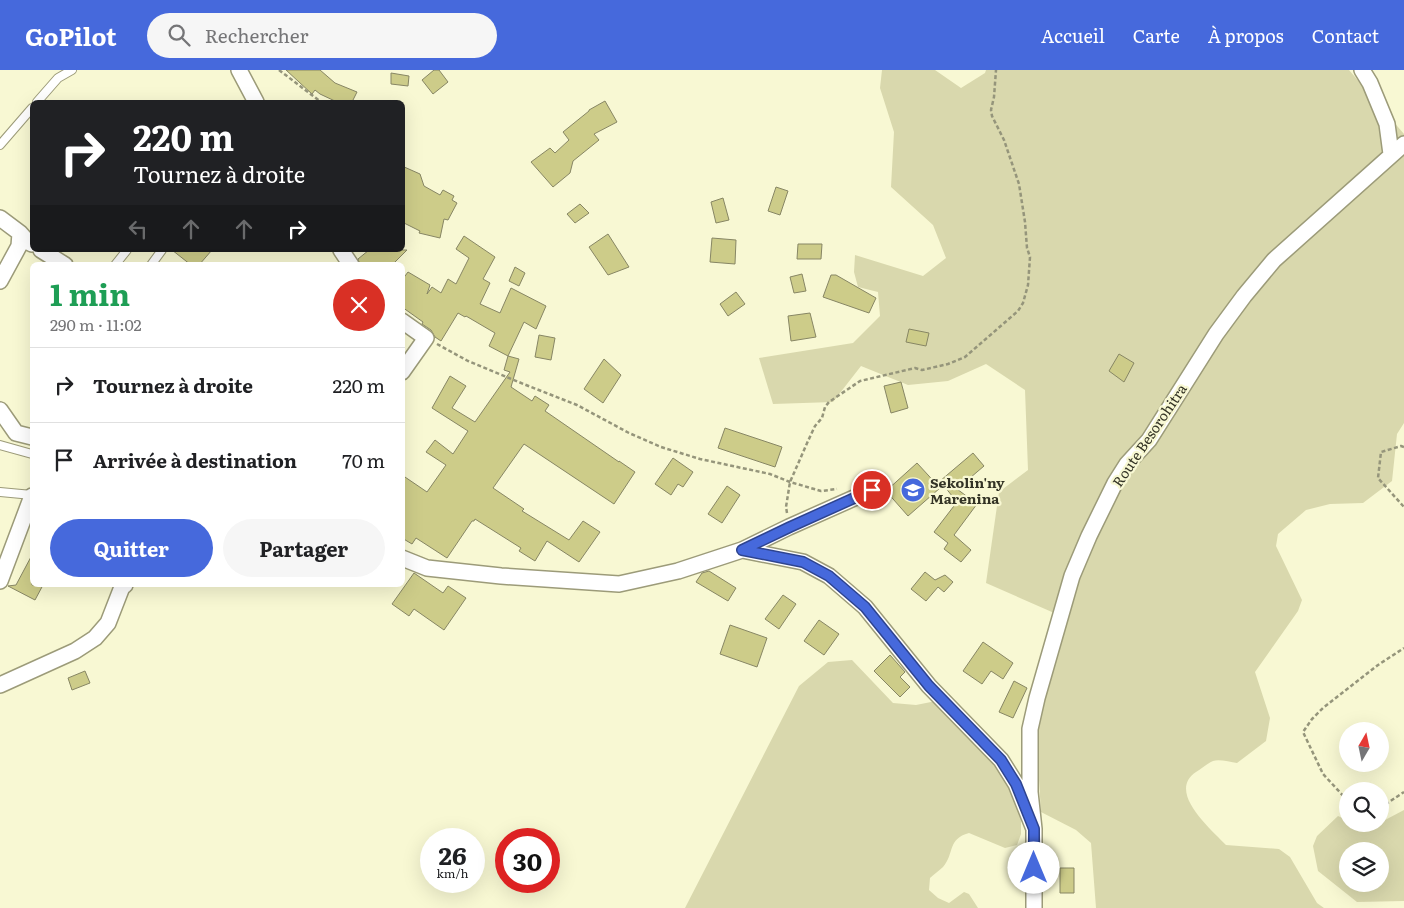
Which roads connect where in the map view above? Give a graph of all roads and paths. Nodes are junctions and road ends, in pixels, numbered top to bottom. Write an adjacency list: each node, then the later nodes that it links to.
1 (72, 70): 6 (lane)
2 (239, 70): 7 (street)
3 (279, 70): 8 (path)
4 (996, 70): 28 (path)
5 (1362, 70): 12 (street)
6 (39, 100)
7 (255, 100)
8 (318, 100)
9 (30, 110): 11 (lane)
10 (1404, 144): 12 (street, Route Besorohitra)
11 (0, 145)
12 (1391, 154): 45 (street, Route Besorohitra)
13 (0, 218): 14 (street)
14 (28, 239): 19 (street)
15 (44, 252): 17 (street)
16 (125, 252): 18 (lane)
17 (60, 262)
18 (117, 262)
19 (0, 281)
20 (405, 322): 21 (street)
21 (426, 338): 22 (street); 28 (path)
22 (405, 368)
23 (0, 410): 24 (street)
24 (30, 436)
25 (0, 445): 27 (lane)
26 (1404, 447): 34 (path)
27 (30, 453)
28 (790, 482): 29 (path); 35 (path)
29 (840, 489)
30 (872, 490): 35 (street)
31 (0, 492): 32 (lane)
32 (30, 495)
33 (30, 500): 38 (street)
34 (1404, 507)
35 (790, 527): 36 (street)
36 (742, 550): 37 (street); 45 (street)
37 (405, 559)
38 (0, 581)
39 (122, 587): 41 (street)
40 (1404, 648): 42 (path)
41 (0, 685)
42 (1339, 791)
43 (1404, 792): 44 (path)
44 (1389, 802)
45 (1034, 829): 46 (street, Route Besorohitra)
46 (1034, 908)

